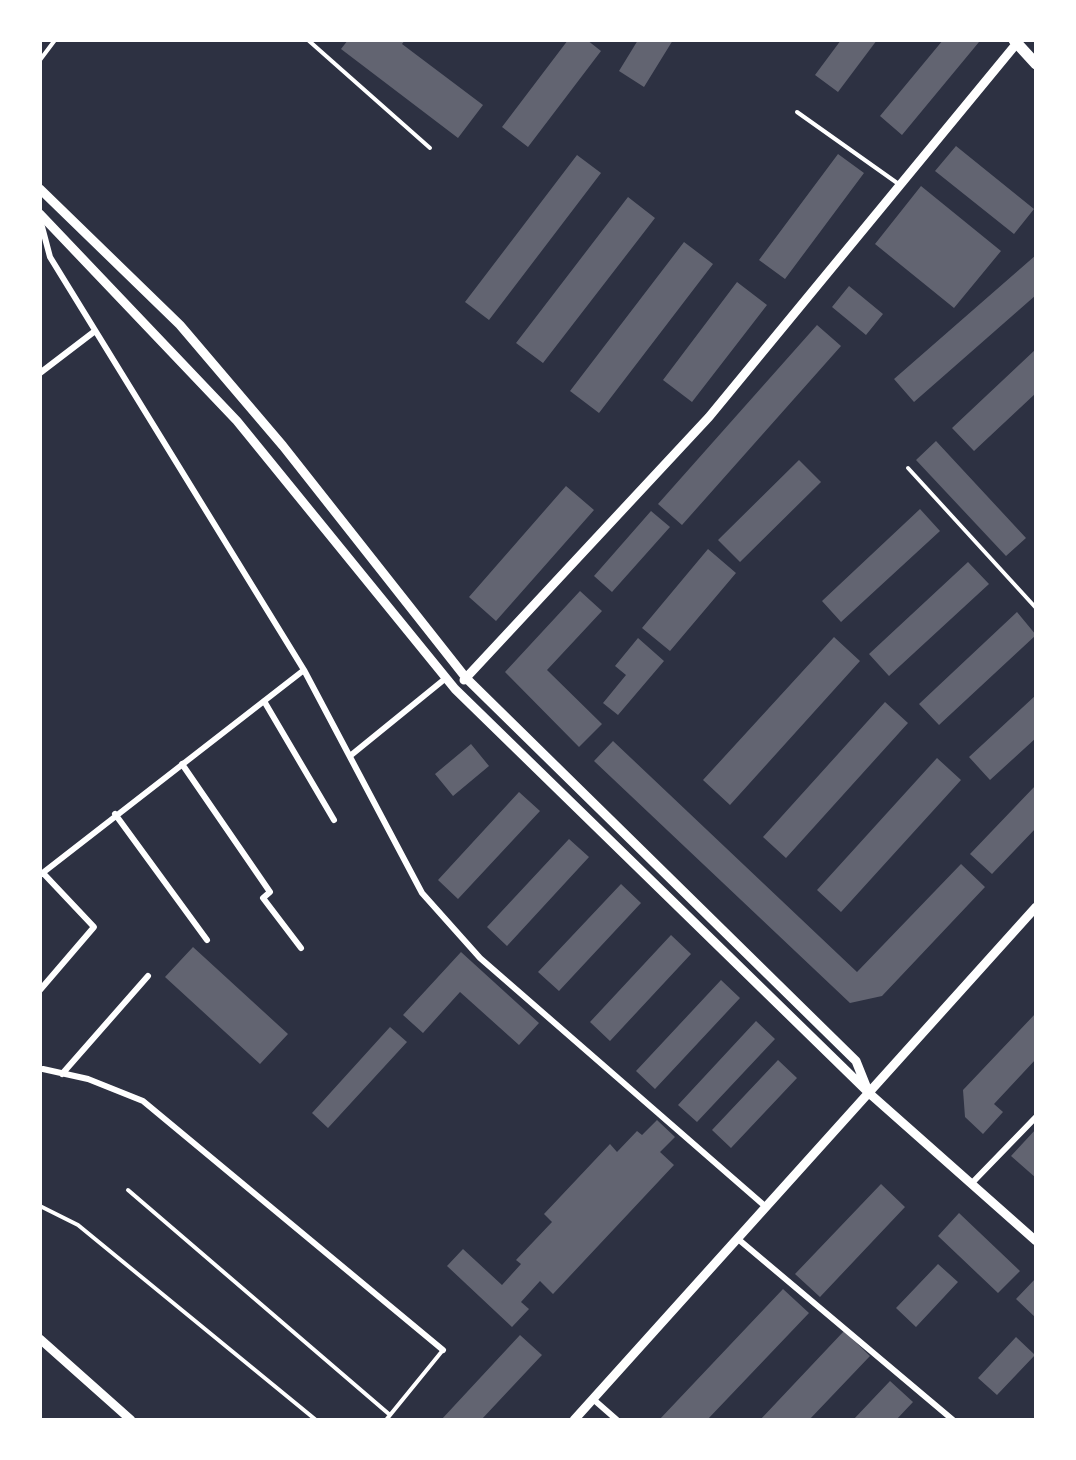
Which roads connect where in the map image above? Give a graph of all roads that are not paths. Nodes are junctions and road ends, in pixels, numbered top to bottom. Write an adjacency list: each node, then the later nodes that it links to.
1 (55, 40): 4 (lane)
2 (308, 40): 7 (lane)
3 (1016, 41): 5 (main road); 8 (street)
4 (40, 60)
5 (1036, 64)
6 (797, 112): 8 (lane)
7 (430, 148)
8 (900, 185): 17 (street)
9 (40, 189): 17 (street)
10 (40, 217): 11 (street); 16 (street)
11 (96, 330): 12 (street); 15 (street)
12 (40, 374)
13 (908, 468): 14 (lane)
14 (1036, 608)
15 (304, 670): 19 (street); 20 (street)
16 (446, 678): 18 (street); 20 (street)
17 (466, 678): 18 (street); 32 (street)
18 (455, 689): 32 (street)
19 (264, 701): 21 (street); 23 (street)
20 (350, 756): 37 (street)
21 (182, 764): 22 (street); 27 (street)
22 (115, 814): 24 (street); 26 (street)
23 (334, 820)
24 (42, 874): 29 (street)
25 (1036, 907): 32 (street)
26 (208, 940)
27 (302, 948)
28 (148, 976): 31 (street)
29 (40, 990)
30 (41, 1072): 31 (street)
31 (62, 1074): 41 (street)
32 (869, 1093): 34 (street); 37 (street)
33 (1036, 1117): 34 (street)
34 (971, 1184): 39 (street)
35 (128, 1190): 43 (lane)
36 (40, 1206): 45 (lane)
37 (766, 1207): 38 (street)
38 (738, 1239): 42 (street); 48 (street)
39 (1036, 1241)
40 (40, 1339): 44 (street)
41 (443, 1350): 43 (lane)
42 (593, 1399): 46 (street); 47 (street)
43 (388, 1418)
44 (131, 1420)
45 (316, 1420)
46 (574, 1420)
47 (617, 1420)
48 (953, 1420)

